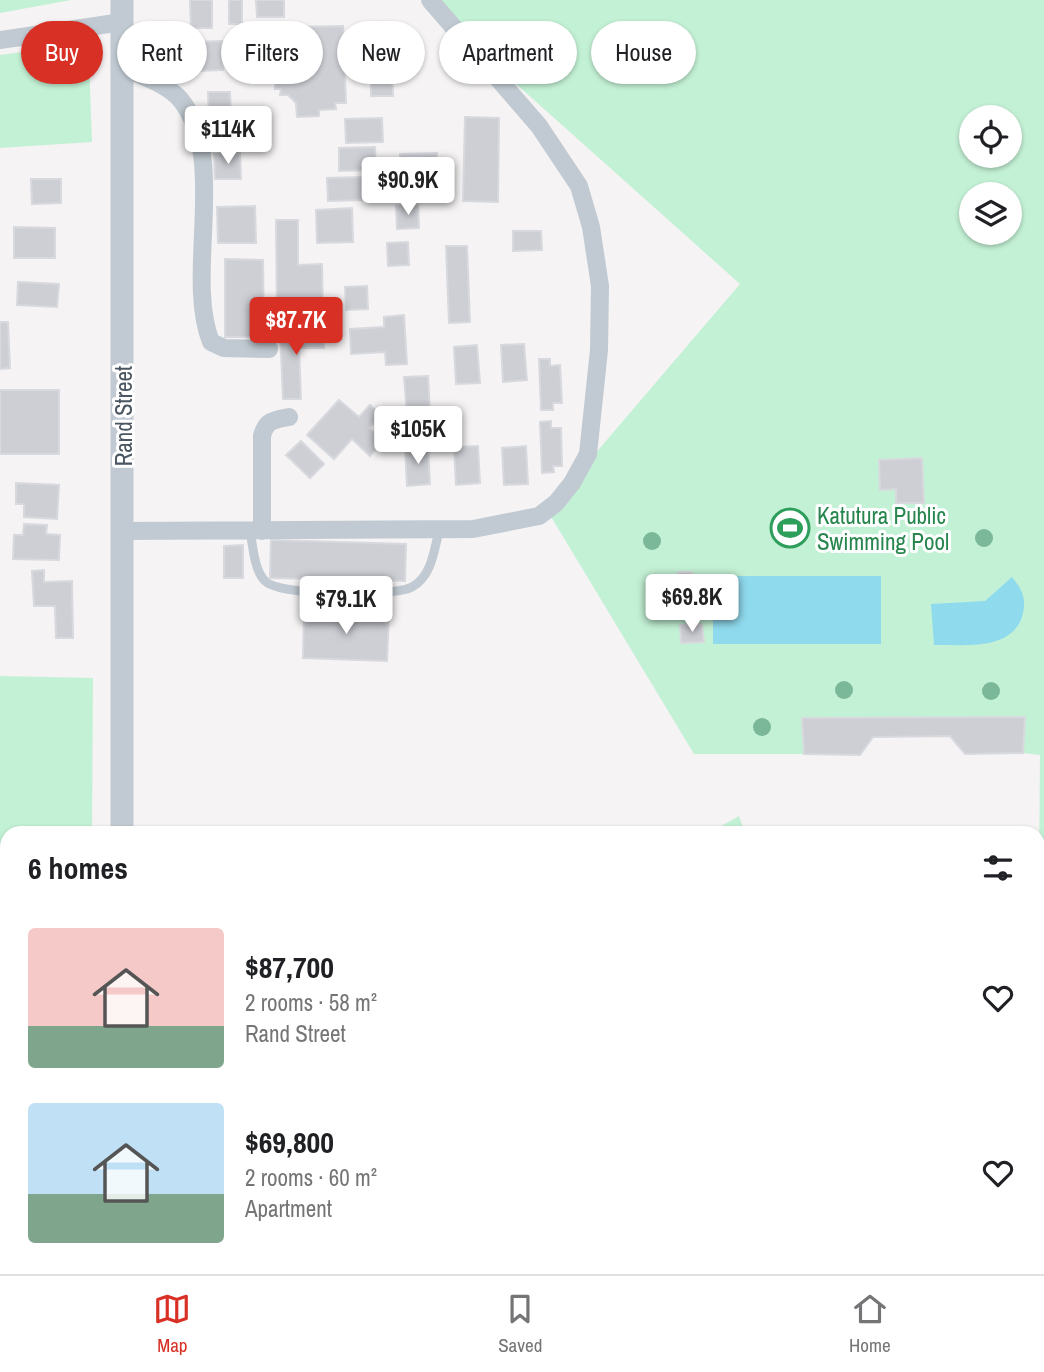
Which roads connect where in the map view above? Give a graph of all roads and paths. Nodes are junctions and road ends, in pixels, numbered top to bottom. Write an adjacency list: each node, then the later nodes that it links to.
1 (429, 0): 10 (street)
2 (122, 11): 3 (street)
3 (0, 40)
4 (123, 84): 8 (street, Rand Street)
5 (158, 84): 6 (street)
6 (269, 349)
7 (289, 417): 9 (street)
8 (123, 531): 9 (street); 11 (street, Rand Street)
9 (256, 531): 10 (street); 10 (lane)
10 (439, 531)
11 (122, 826)

